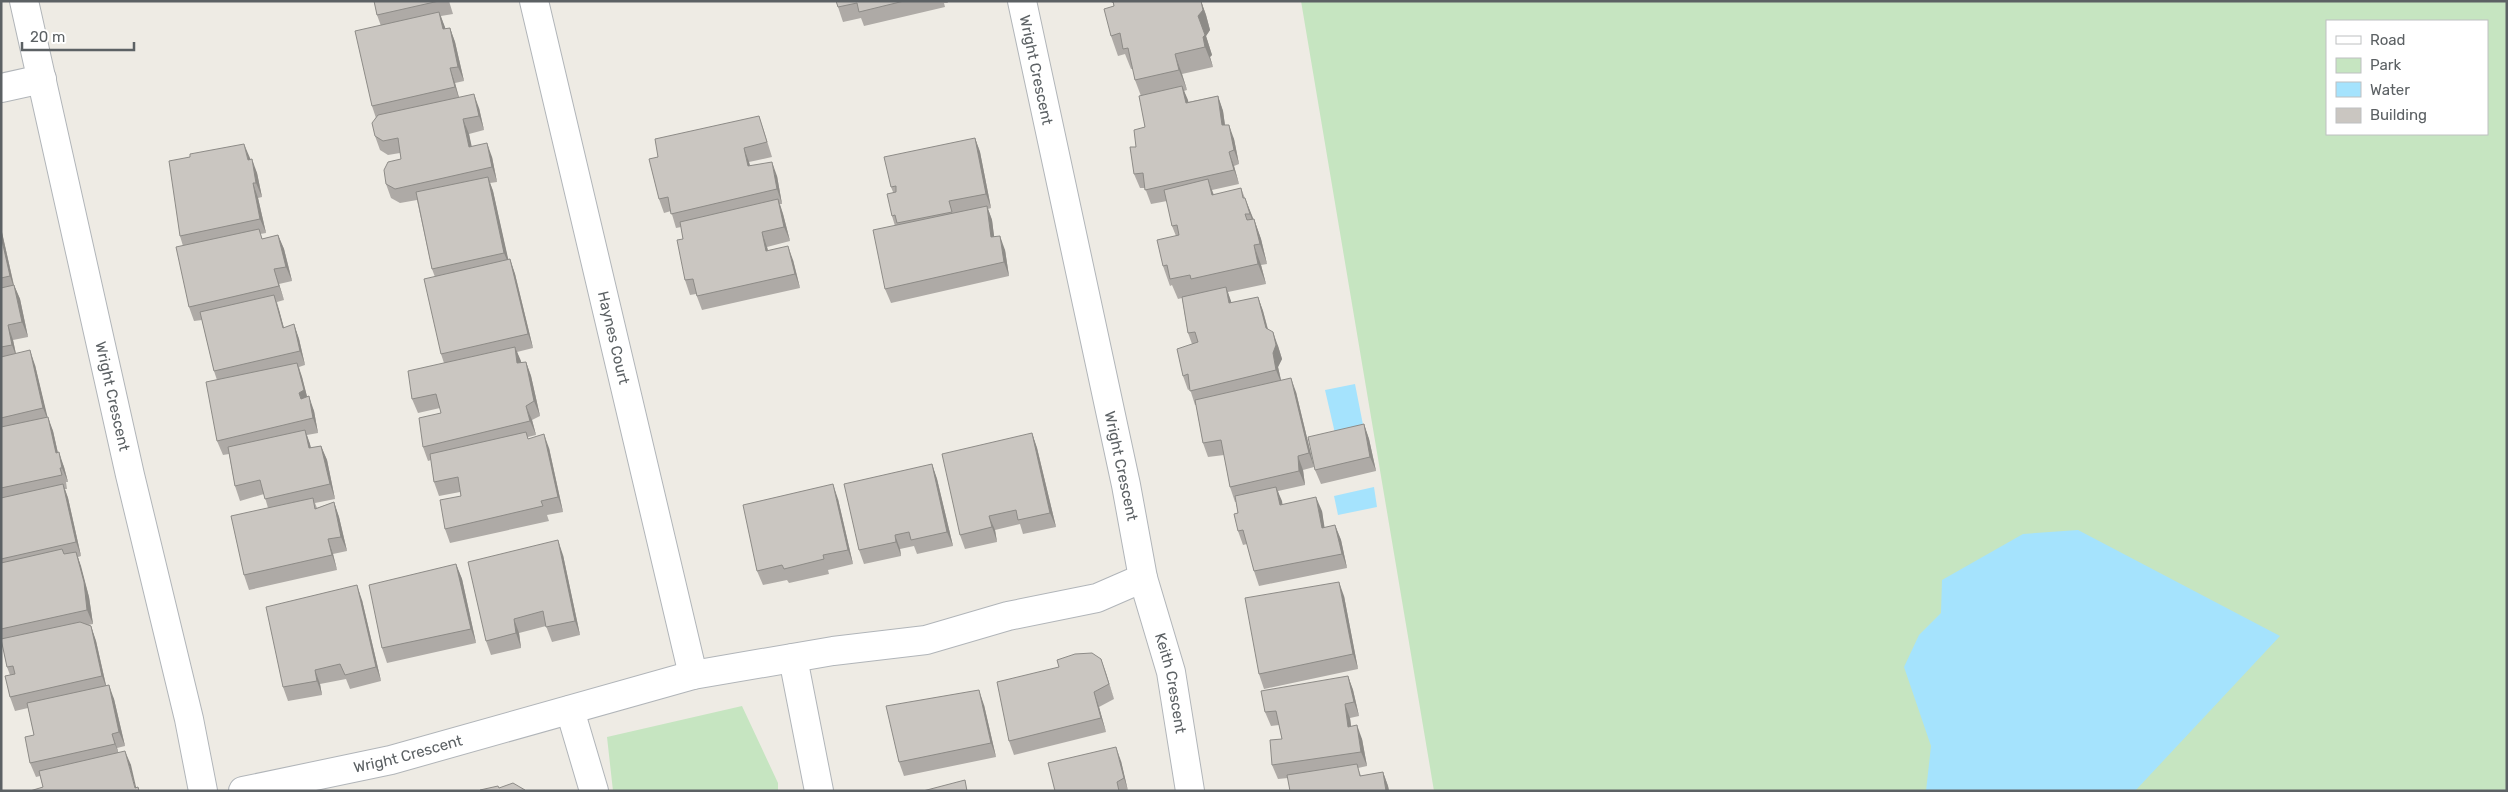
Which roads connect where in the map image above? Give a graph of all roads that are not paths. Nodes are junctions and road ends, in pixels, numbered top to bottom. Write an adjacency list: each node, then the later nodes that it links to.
1 (24, 1): 4 (street, Wright Crescent)
2 (534, 1): 8 (street, Haynes Court)
3 (1022, 1): 6 (street, Wright Crescent)
4 (42, 79): 5 (street); 10 (street, Wright Crescent)
5 (1, 88)
6 (1143, 578): 7 (street, Wright Crescent); 14 (street, Keith Crescent)
7 (793, 658): 8 (street, Wright Crescent); 13 (street)
8 (693, 675): 9 (street, Wright Crescent)
9 (570, 710): 11 (street, Wright Crescent); 12 (street)
10 (203, 791)
11 (243, 791)
12 (594, 791)
13 (819, 791)
14 (1190, 791)

